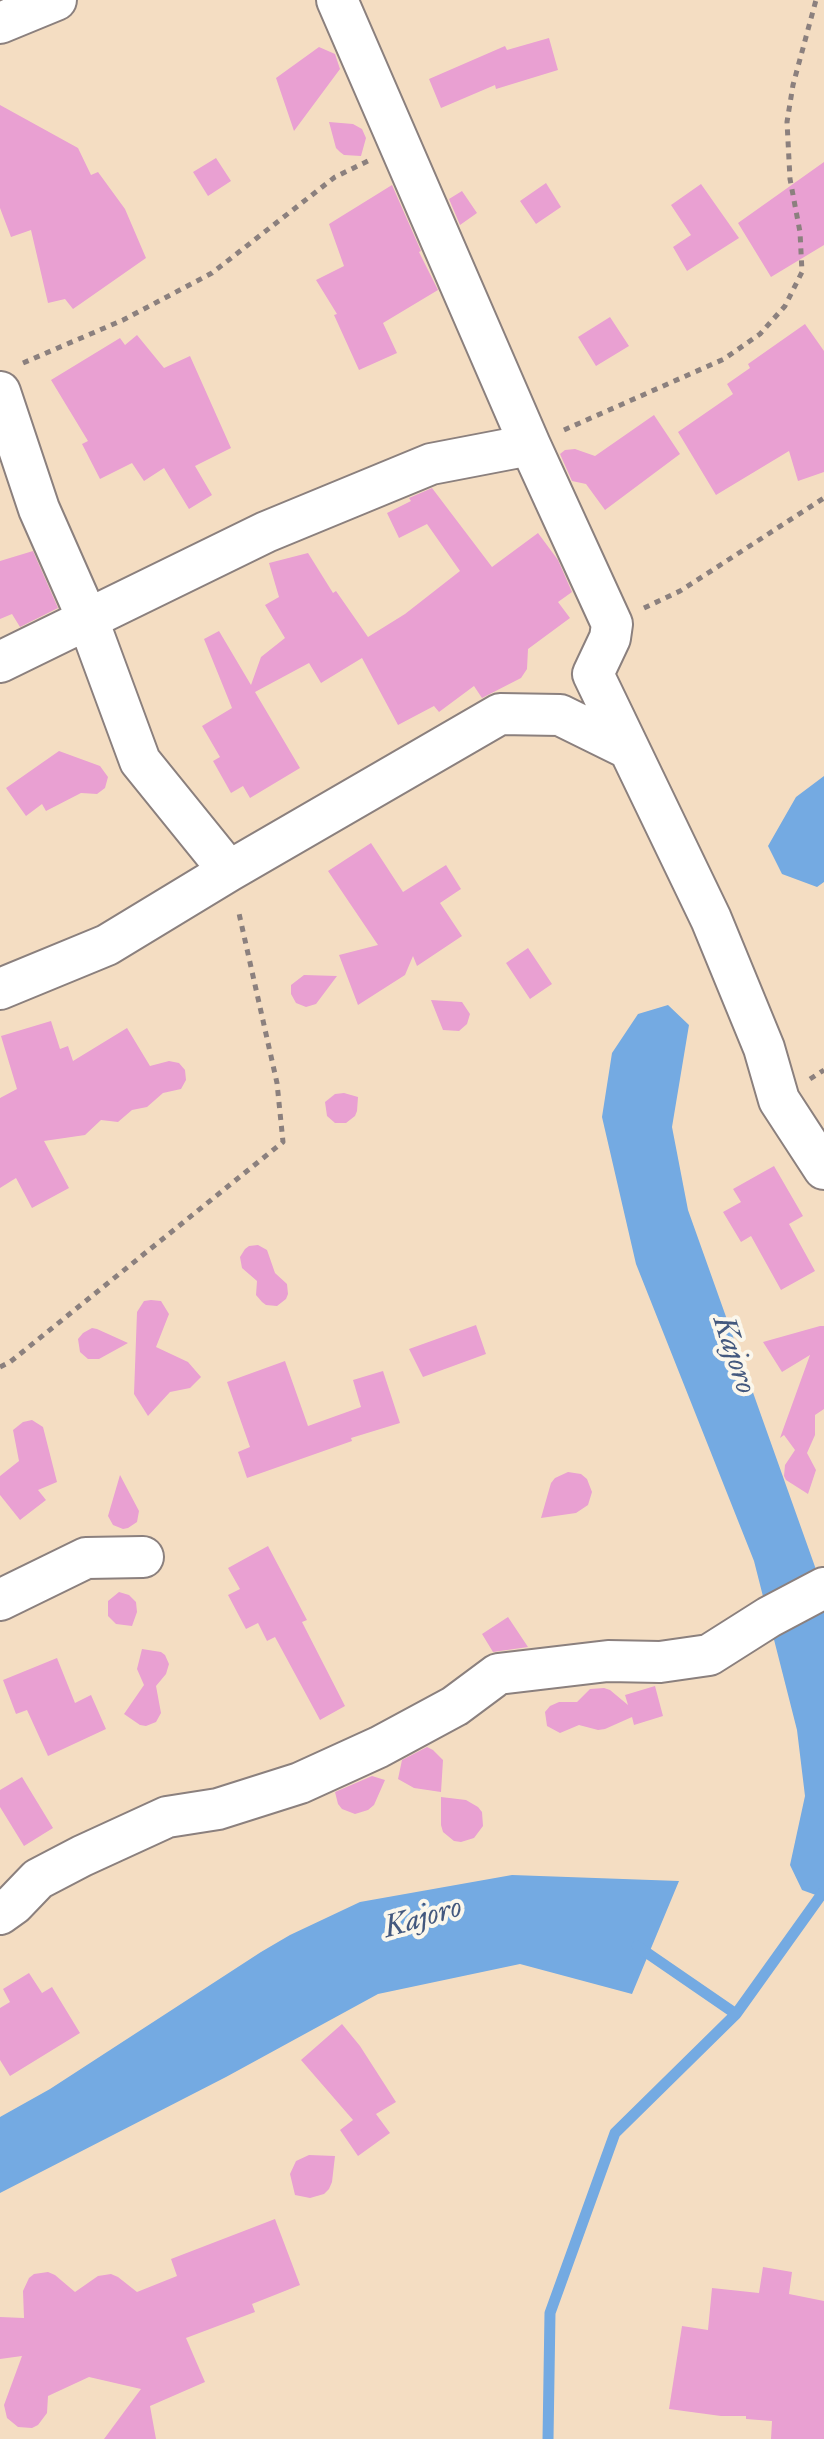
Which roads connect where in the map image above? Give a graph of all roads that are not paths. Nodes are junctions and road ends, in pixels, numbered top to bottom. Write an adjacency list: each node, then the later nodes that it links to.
1 (56, 0): 3 (street)
2 (337, 0): 5 (street)
3 (0, 23)
4 (6, 380): 6 (street)
5 (530, 445): 6 (street); 8 (street)
6 (88, 620): 7 (street); 9 (street)
7 (0, 662)
8 (629, 749): 9 (street); 11 (street)
9 (229, 871): 10 (street)
10 (0, 989)
11 (824, 1169)
12 (143, 1557): 14 (street)
13 (824, 1588): 15 (street)
14 (0, 1600)
15 (0, 1914)

